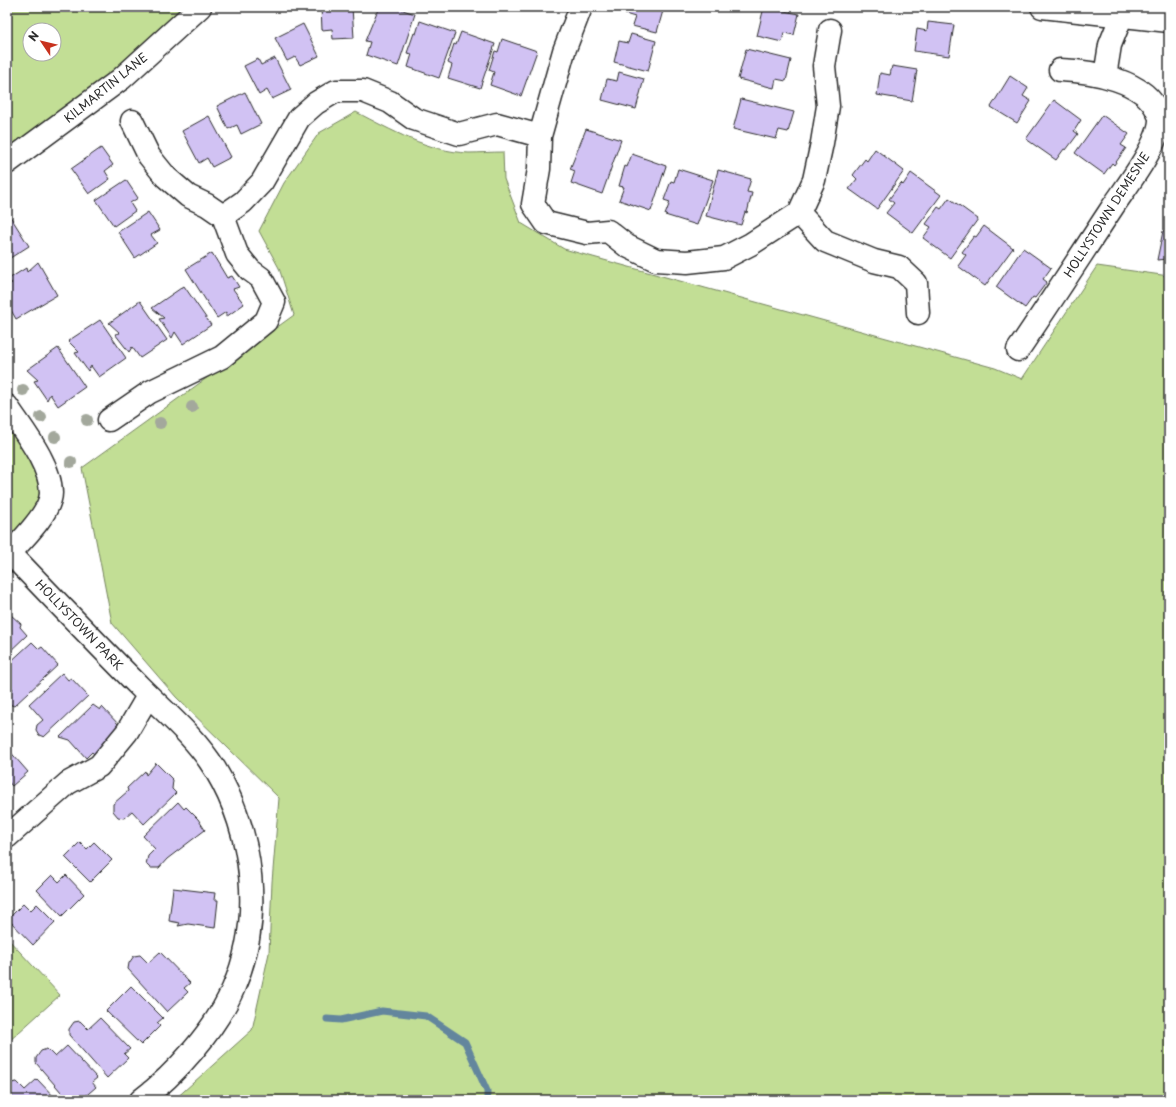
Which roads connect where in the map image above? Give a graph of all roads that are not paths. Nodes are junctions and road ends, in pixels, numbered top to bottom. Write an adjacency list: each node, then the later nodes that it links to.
1 (200, 7): 11 (street, KILMARTIN LANE)
2 (581, 7): 10 (street)
3 (1042, 7): 4 (street)
4 (1123, 11): 5 (street); 8 (street)
5 (1169, 21)
6 (830, 30): 12 (street)
7 (1060, 70): 8 (street, HOLLYSTOWN DEMESNE)
8 (1105, 76): 15 (street, HOLLYSTOWN DEMESNE)
9 (132, 121): 13 (street)
10 (540, 136): 12 (street); 13 (street)
11 (7, 163)
12 (799, 213): 14 (street)
13 (224, 216): 17 (street)
14 (918, 313)
15 (1018, 350)
16 (7, 406): 18 (street, HOLLYSTOWN PARK)
17 (109, 420)
18 (9, 555): 19 (street, HOLLYSTOWN PARK)
19 (148, 696): 20 (street); 21 (street, HOLLYSTOWN PARK)
20 (7, 837)
21 (141, 1100)

